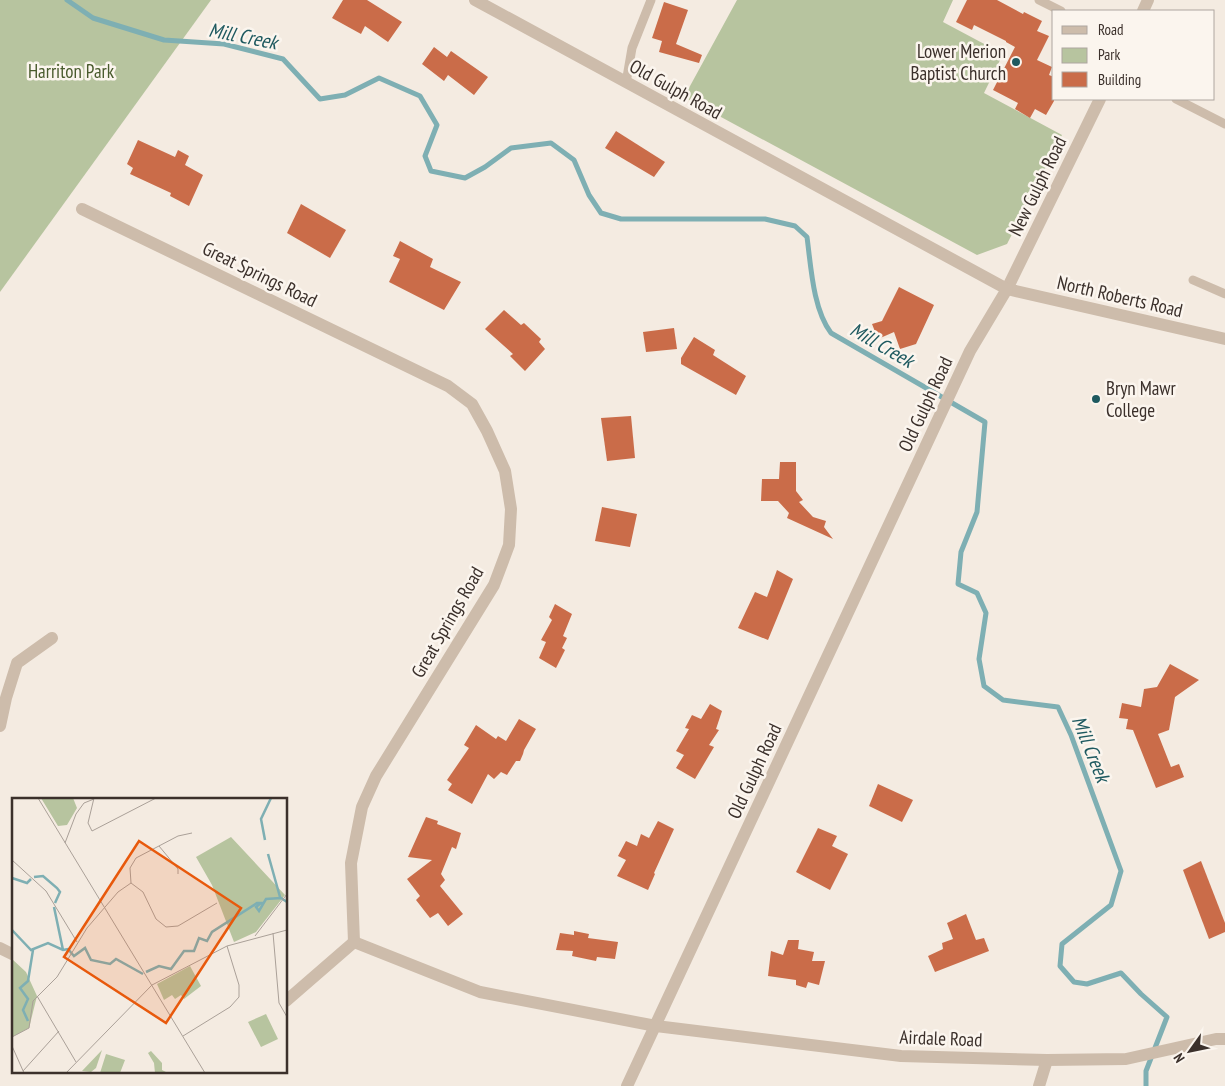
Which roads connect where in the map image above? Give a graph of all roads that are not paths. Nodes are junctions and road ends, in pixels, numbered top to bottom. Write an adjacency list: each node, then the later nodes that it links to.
1 (475, 0): 5 (street, Old Gulph Road)
2 (651, 0): 5 (lane)
3 (1039, 0): 4 (lane)
4 (1059, 10)
5 (626, 83): 11 (street, Old Gulph Road)
6 (1100, 100): 11 (street, New Gulph Road)
7 (1178, 100): 8 (lane)
8 (1225, 124)
9 (82, 209): 16 (street, Great Springs Road)
10 (1193, 280): 12 (lane)
11 (1007, 289): 13 (street, North Roberts Road); 20 (street, Old Gulph Road)
12 (1225, 294)
13 (1225, 339)
14 (52, 638): 15 (street)
15 (0, 726)
16 (354, 942): 19 (street); 20 (street)
17 (0, 948): 18 (street)
18 (12, 955)
19 (288, 999)
20 (656, 1026): 22 (street, Airdale Road); 23 (street, Old Gulph Road)
21 (1225, 1039): 22 (street, Airdale Road)
22 (1047, 1060): 24 (street)
23 (627, 1086)
24 (1039, 1086)

